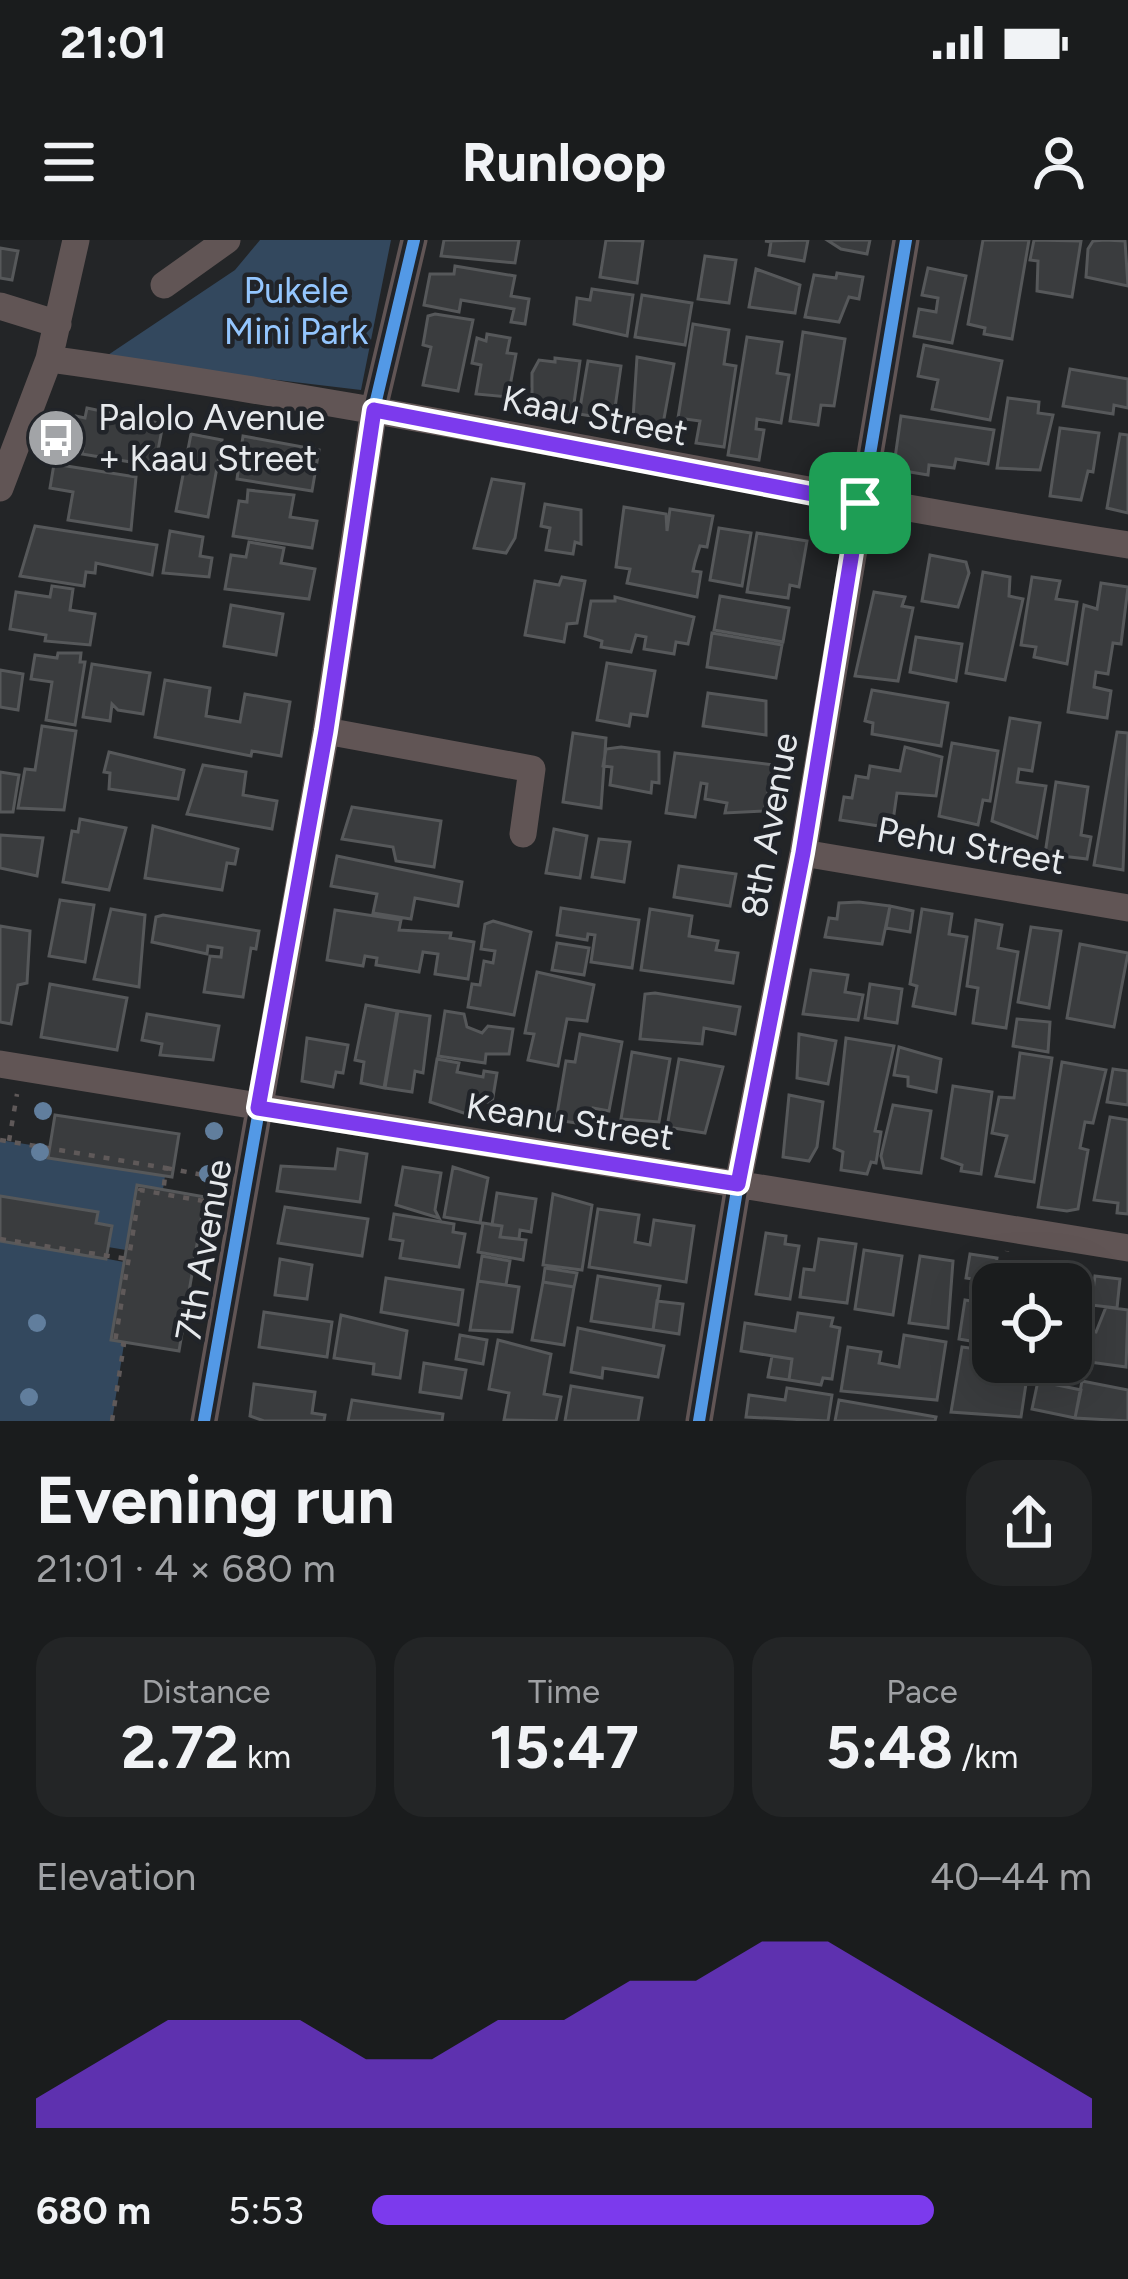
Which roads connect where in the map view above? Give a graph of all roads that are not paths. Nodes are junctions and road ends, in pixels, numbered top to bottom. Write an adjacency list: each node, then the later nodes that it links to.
1 (76, 240): 7 (street)
2 (226, 240): 5 (street)
3 (414, 240): 9 (street, 7th Avenue)
4 (906, 240): 11 (street, 8th Avenue)
5 (164, 285)
6 (0, 306): 7 (street)
7 (58, 324): 8 (street)
8 (49, 358): 9 (street, Kaau Street); 10 (street)
9 (374, 410): 11 (street, Kaau Street); 13 (street, 7th Avenue)
10 (0, 488)
11 (860, 503): 12 (street, Kaau Street); 15 (street, 8th Avenue)
12 (1128, 545)
13 (326, 731): 14 (street); 18 (street, 7th Avenue)
14 (523, 834)
15 (803, 853): 16 (street, Pehu Street); 19 (street, 8th Avenue)
16 (1128, 908)
17 (0, 1064): 18 (street, Keanu Street)
18 (258, 1108): 19 (street, Keanu Street); 21 (street, 7th Avenue)
19 (738, 1184): 20 (street, Keanu Street); 22 (street, 8th Avenue)
20 (1128, 1248)
21 (204, 1421)
22 (699, 1421)

